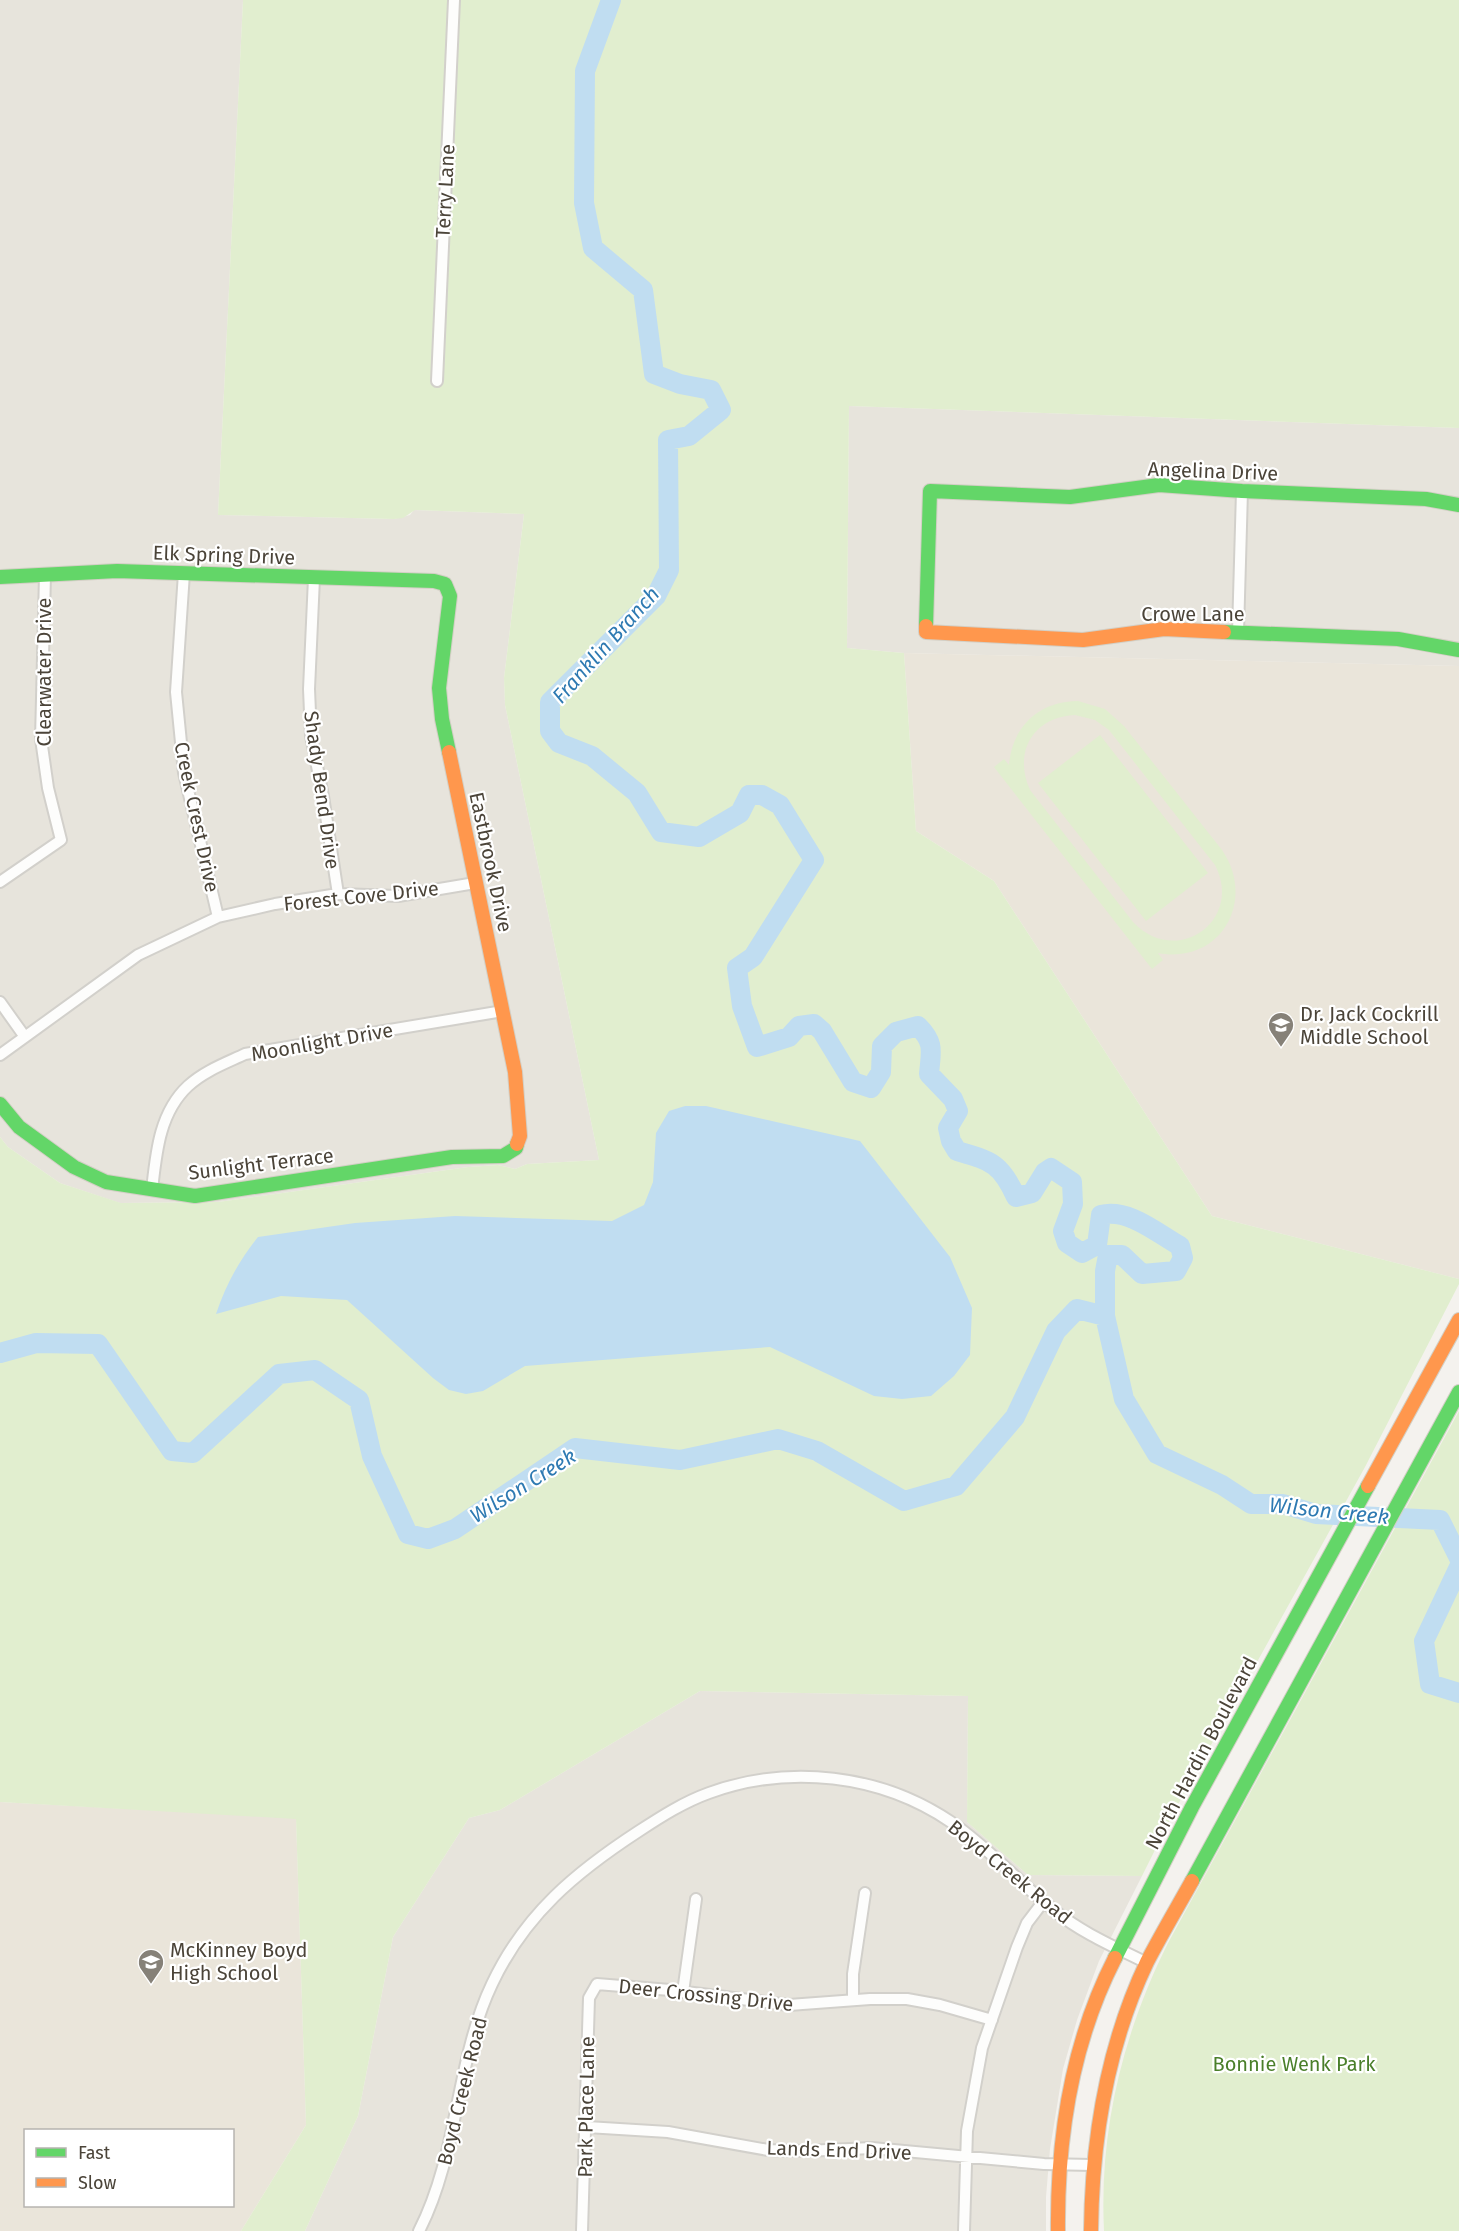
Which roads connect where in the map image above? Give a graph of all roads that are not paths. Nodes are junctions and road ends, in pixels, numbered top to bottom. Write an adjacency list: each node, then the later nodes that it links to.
1 (454, 0): 2 (street, Terry Lane)
2 (437, 381)
3 (1242, 491): 4 (street, Angelina Drive); 10 (street, Angelina Drive); 11 (street)
4 (1459, 505)
5 (184, 573): 6 (street, Elk Spring Drive); 8 (street, Elk Spring Drive); 16 (street, Creek Crest Drive)
6 (45, 575): 7 (street, Elk Spring Drive); 13 (street, Clearwater Drive)
7 (0, 577)
8 (314, 578): 9 (street, Elk Spring Drive); 15 (street, Shady Bend Drive)
9 (445, 584): 14 (street, Eastbrook Drive)
10 (926, 632): 11 (street, Crowe Lane)
11 (1238, 632): 12 (street, Crowe Lane)
12 (1459, 650)
13 (0, 882)
14 (475, 883): 15 (street, Forest Cove Drive); 18 (street, Eastbrook Drive)
15 (338, 894): 16 (street, Forest Cove Drive)
16 (218, 917): 19 (street, Forest Cove Drive)
17 (0, 1002): 19 (street)
18 (503, 1011): 22 (street, Eastbrook Drive); 23 (street, Moonlight Drive)
19 (25, 1037): 20 (street, Forest Cove Drive)
20 (0, 1055)
21 (0, 1104): 23 (street, Sunlight Terrace)
22 (516, 1149): 23 (street, Sunlight Terrace)
23 (152, 1190)
24 (1459, 1320): 29 (street, North Hardin Boulevard)
25 (1459, 1392): 30 (street)
26 (865, 1893): 33 (street)
27 (696, 1899): 32 (street)
28 (1043, 1902): 29 (street, Boyd Creek Road); 34 (street); 39 (street, Boyd Creek Road)
29 (1119, 1949): 30 (street, Boyd Creek Road); 37 (street, North Hardin Boulevard)
30 (1147, 1963): 38 (street)
31 (597, 1984): 32 (street, Deer Crossing Drive); 35 (street, Park Place Lane)
32 (683, 1992): 33 (street, Deer Crossing Drive)
33 (853, 2000): 34 (street, Deer Crossing Drive)
34 (992, 2020): 36 (street)
35 (587, 2127): 36 (street, Lands End Drive); 40 (street, Park Place Lane)
36 (967, 2157): 37 (street, Lands End Drive); 41 (street)
37 (1059, 2165): 38 (street, Lands End Drive); 42 (street, North Hardin Boulevard)
38 (1092, 2165): 43 (street)
39 (419, 2231)
40 (582, 2231)
41 (964, 2231)
42 (1058, 2231)
43 (1091, 2231)

